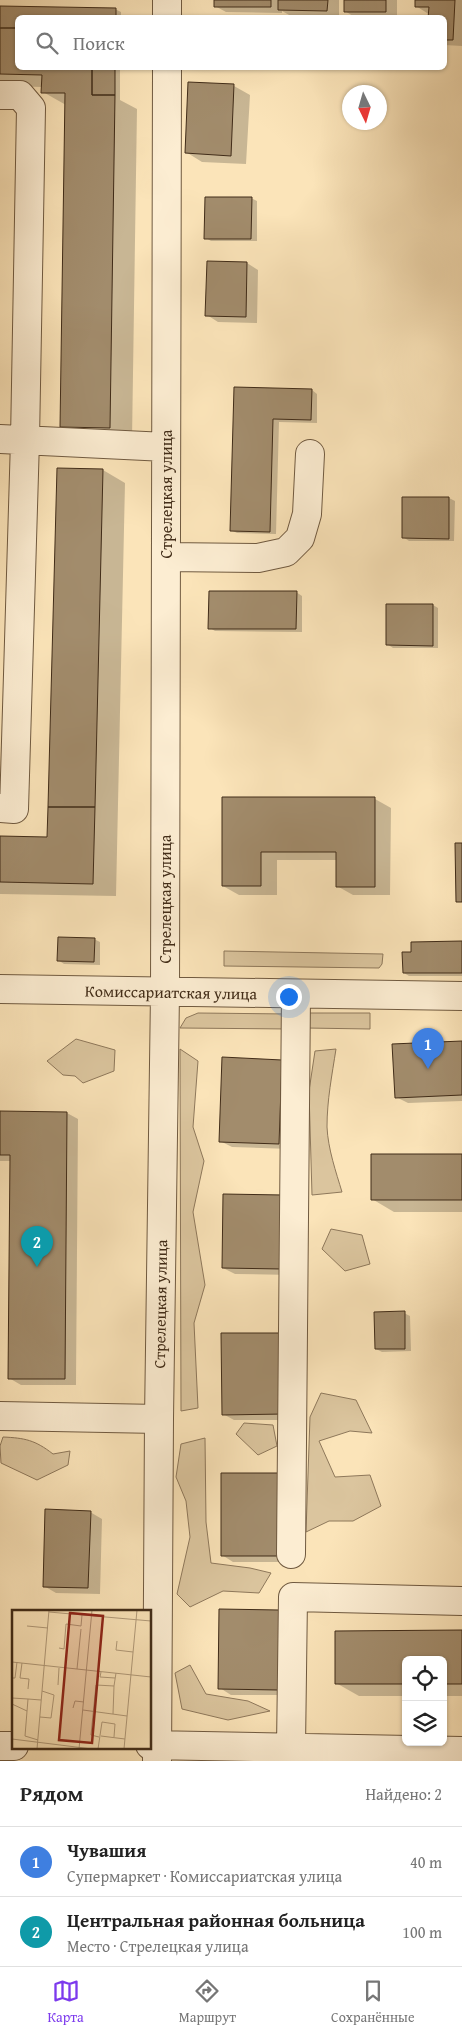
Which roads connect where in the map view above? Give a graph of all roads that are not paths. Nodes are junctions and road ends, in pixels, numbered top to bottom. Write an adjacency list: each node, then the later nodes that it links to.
1 (167, 0): 2 (street)
2 (167, 15)
3 (167, 70): 6 (street, Стрелецкая улица)
4 (0, 95): 5 (street)
5 (12, 440): 6 (street); 9 (street)
6 (166, 447): 8 (street, Стрелецкая улица)
7 (310, 454): 8 (street)
8 (166, 557): 11 (street, Стрелецкая улица)
9 (0, 808)
10 (0, 989): 11 (street, Комиссариатская улица)
11 (165, 993): 12 (street, Комиссариатская улица); 15 (street, Стрелецкая улица)
12 (296, 994): 13 (street, Комиссариатская улица); 16 (street)
13 (462, 996)
14 (0, 1416): 15 (street)
15 (159, 1419): 19 (street, Стрелецкая улица)
16 (291, 1554)
17 (462, 1601): 18 (street)
18 (291, 1747): 19 (street); 20 (street)
19 (155, 1750)
20 (462, 1751)

